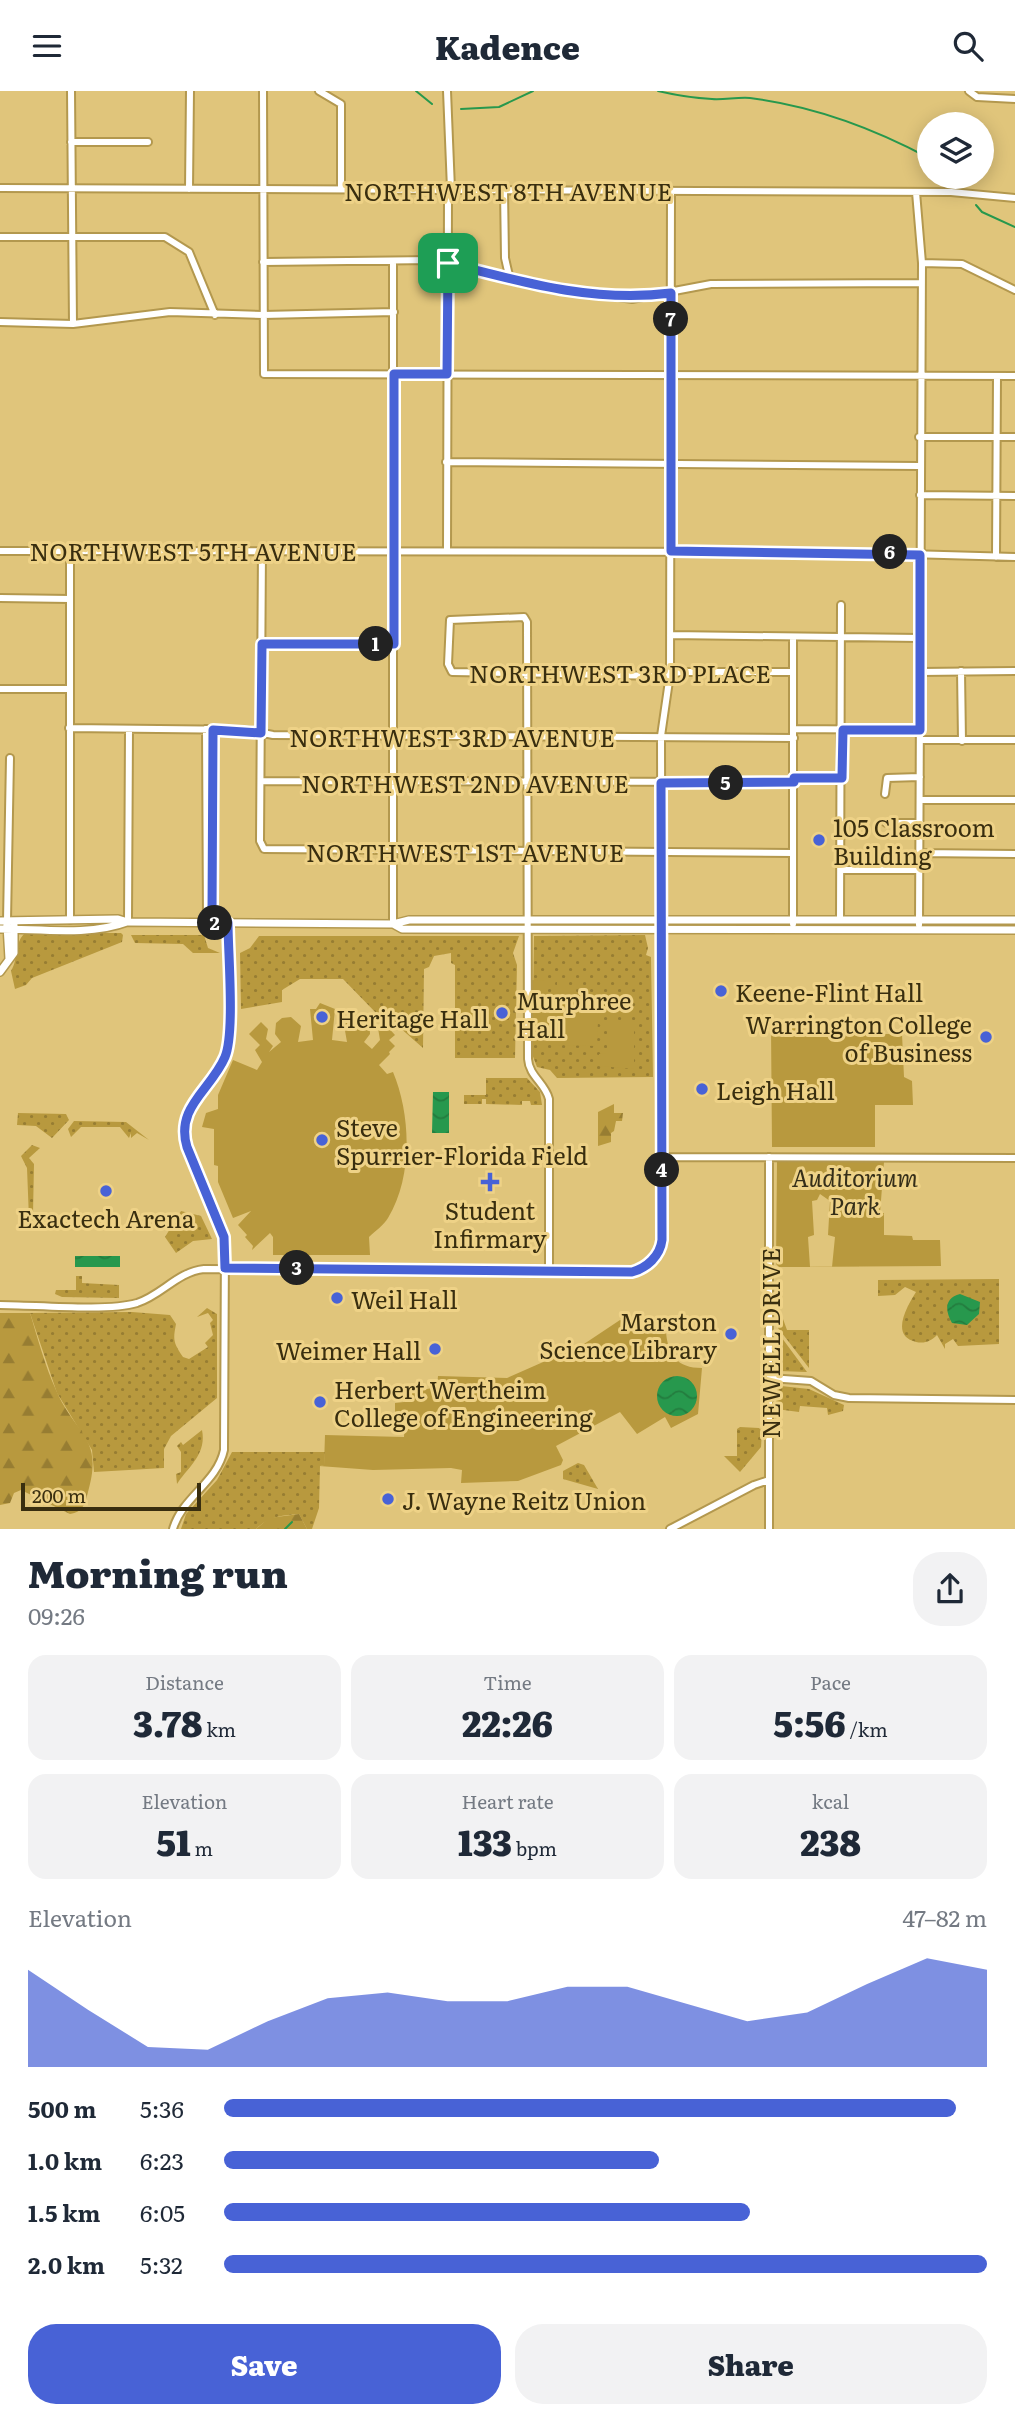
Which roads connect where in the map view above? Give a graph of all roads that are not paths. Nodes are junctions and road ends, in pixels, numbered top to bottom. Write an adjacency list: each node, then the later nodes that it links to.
1 (71, 91): 8 (street)
2 (191, 91): 12 (street)
3 (263, 91): 13 (street)
4 (319, 91): 14 (street)
5 (447, 91): 15 (street)
6 (969, 91): 7 (street)
7 (1015, 99)
8 (71, 142): 9 (street); 11 (street)
9 (148, 142)
10 (0, 188): 11 (street, NORTHWEST 8TH AVENUE)
11 (71, 188): 12 (street, NORTHWEST 8TH AVENUE); 21 (street)
12 (189, 189): 13 (street, NORTHWEST 8TH AVENUE)
13 (263, 189): 14 (street, NORTHWEST 8TH AVENUE); 22 (street)
14 (341, 189): 15 (street, NORTHWEST 8TH AVENUE)
15 (451, 189): 16 (street, NORTHWEST 8TH AVENUE); 24 (street)
16 (504, 190): 17 (street, NORTHWEST 8TH AVENUE); 26 (street)
17 (671, 191): 18 (street, NORTHWEST 8TH AVENUE); 29 (street)
18 (916, 192): 19 (street, NORTHWEST 8TH AVENUE); 25 (street)
19 (1015, 198)
20 (0, 237): 21 (street)
21 (75, 237): 31 (street); 34 (street)
22 (263, 262): 23 (street); 32 (street)
23 (393, 262): 24 (street); 30 (street)
24 (448, 263): 26 (street); 36 (street)
25 (922, 264): 27 (street); 28 (street)
26 (510, 280): 29 (street)
27 (921, 283): 29 (street); 38 (street)
28 (1015, 290)
29 (671, 293): 37 (street)
30 (394, 312): 32 (street); 35 (street)
31 (215, 315): 32 (street); 34 (street)
32 (263, 315): 35 (street)
33 (0, 323): 34 (street)
34 (73, 324)
35 (394, 374): 36 (street); 51 (street)
36 (447, 374): 37 (street); 44 (street)
37 (671, 375): 38 (street); 45 (street)
38 (919, 376): 39 (street); 41 (street)
39 (997, 376): 40 (street); 42 (street)
40 (1015, 376)
41 (919, 437): 42 (street); 46 (street)
42 (997, 437): 43 (street); 48 (street)
43 (1015, 437)
44 (446, 462): 45 (street); 53 (street)
45 (670, 464): 46 (street); 55 (street)
46 (919, 466): 47 (street)
47 (920, 495): 48 (street); 56 (street)
48 (997, 496): 49 (street); 57 (street)
49 (1015, 496)
50 (262, 549): 51 (street, NORTHWEST 5TH AVENUE); 52 (street, NORTHWEST 5TH AVENUE); 66 (street)
51 (394, 549): 53 (street, NORTHWEST 5TH AVENUE); 67 (street)
52 (69, 550): 54 (street, NORTHWEST 5TH AVENUE); 60 (street)
53 (447, 550): 55 (street, NORTHWEST 5TH AVENUE)
54 (0, 551)
55 (671, 551): 56 (street, NORTHWEST 5TH AVENUE); 62 (street)
56 (920, 555): 57 (street, NORTHWEST 5TH AVENUE); 65 (street)
57 (996, 557): 58 (street, NORTHWEST 5TH AVENUE)
58 (1015, 557)
59 (0, 599): 60 (street)
60 (70, 599): 75 (street)
61 (841, 605): 64 (street)
62 (670, 635): 63 (street); 72 (street)
63 (793, 637): 64 (street); 70 (street)
64 (841, 638): 65 (street); 80 (street)
65 (920, 638): 71 (street)
66 (262, 644): 67 (street); 82 (street)
67 (394, 644): 83 (street)
68 (961, 671): 69 (street); 71 (street); 89 (street)
69 (1015, 671)
70 (793, 672): 72 (street, NORTHWEST 3RD PLACE); 79 (street)
71 (920, 672): 81 (street)
72 (670, 674): 73 (street, NORTHWEST 3RD PLACE); 85 (street)
73 (527, 675): 73 (street, NORTHWEST 3RD PLACE); 84 (street)
74 (0, 689): 75 (street)
75 (70, 689): 76 (street)
76 (69, 728): 77 (street, NORTHWEST 3RD AVENUE); 111 (street)
77 (129, 729): 78 (street, NORTHWEST 3RD AVENUE); 116 (street)
78 (210, 729): 82 (street, NORTHWEST 3RD AVENUE); 117 (street)
79 (794, 729): 80 (street); 86 (street)
80 (843, 730): 81 (street); 92 (street)
81 (920, 730): 87 (street)
82 (261, 733): 83 (street, NORTHWEST 3RD AVENUE); 94 (street)
83 (393, 735): 84 (street, NORTHWEST 3RD AVENUE); 95 (street)
84 (527, 735): 85 (street, NORTHWEST 3RD AVENUE); 96 (street)
85 (661, 736): 86 (street, NORTHWEST 3RD AVENUE); 97 (street)
86 (794, 738): 93 (street)
87 (921, 740): 89 (street); 91 (street)
88 (1015, 740): 89 (street)
89 (962, 741)
90 (10, 758): 118 (street)
91 (920, 777): 98 (street); 99 (street)
92 (842, 778): 93 (street, NORTHWEST 2ND AVENUE); 109 (street)
93 (794, 780): 97 (street, NORTHWEST 2ND AVENUE); 106 (street)
94 (262, 781): 95 (street, NORTHWEST 2ND AVENUE); 103 (street, NORTHWEST 1ST AVENUE)
95 (393, 782): 96 (street, NORTHWEST 2ND AVENUE); 103 (street)
96 (526, 782): 97 (street, NORTHWEST 2ND AVENUE); 104 (street)
97 (661, 783): 105 (street)
98 (885, 795)
99 (920, 800): 100 (street); 102 (street)
100 (1015, 800)
101 (886, 823): 102 (street)
102 (920, 823): 107 (street)
103 (393, 851): 104 (street, NORTHWEST 1ST AVENUE); 120 (street)
104 (526, 851): 105 (street, NORTHWEST 1ST AVENUE); 121 (street)
105 (660, 852): 106 (street, NORTHWEST 1ST AVENUE); 122 (street)
106 (793, 853): 115 (street)
107 (920, 853): 108 (street); 110 (street)
108 (1015, 854)
109 (842, 870): 110 (street); 112 (street)
110 (920, 870): 113 (street)
111 (70, 920): 116 (main road); 118 (main road)
112 (840, 920): 113 (main road); 115 (main road)
113 (919, 920): 114 (main road); 124 (street)
114 (1015, 920)
115 (793, 921): 122 (main road); 123 (street)
116 (128, 922): 117 (main road); 118 (main road)
117 (207, 922): 119 (main road)
118 (7, 923): 126 (main road)
119 (228, 923): 120 (main road); 130 (street)
120 (393, 924): 121 (main road)
121 (526, 925): 122 (main road); 131 (street)
122 (661, 925): 123 (main road); 127 (street)
123 (793, 930): 124 (main road)
124 (919, 930): 125 (main road)
125 (1015, 930)
126 (0, 972)
127 (662, 1157): 128 (street); 131 (street)
128 (769, 1157): 129 (street); 133 (street, NEWELL DRIVE)
129 (1015, 1158)
130 (225, 1268): 131 (street); 132 (street); 136 (street)
131 (549, 1271)
132 (0, 1304)
133 (769, 1378): 134 (street); 135 (street, NEWELL DRIVE)
134 (1015, 1400)
135 (769, 1480): 137 (street); 138 (street, NEWELL DRIVE)
136 (173, 1529)
137 (670, 1529)
138 (769, 1529)

